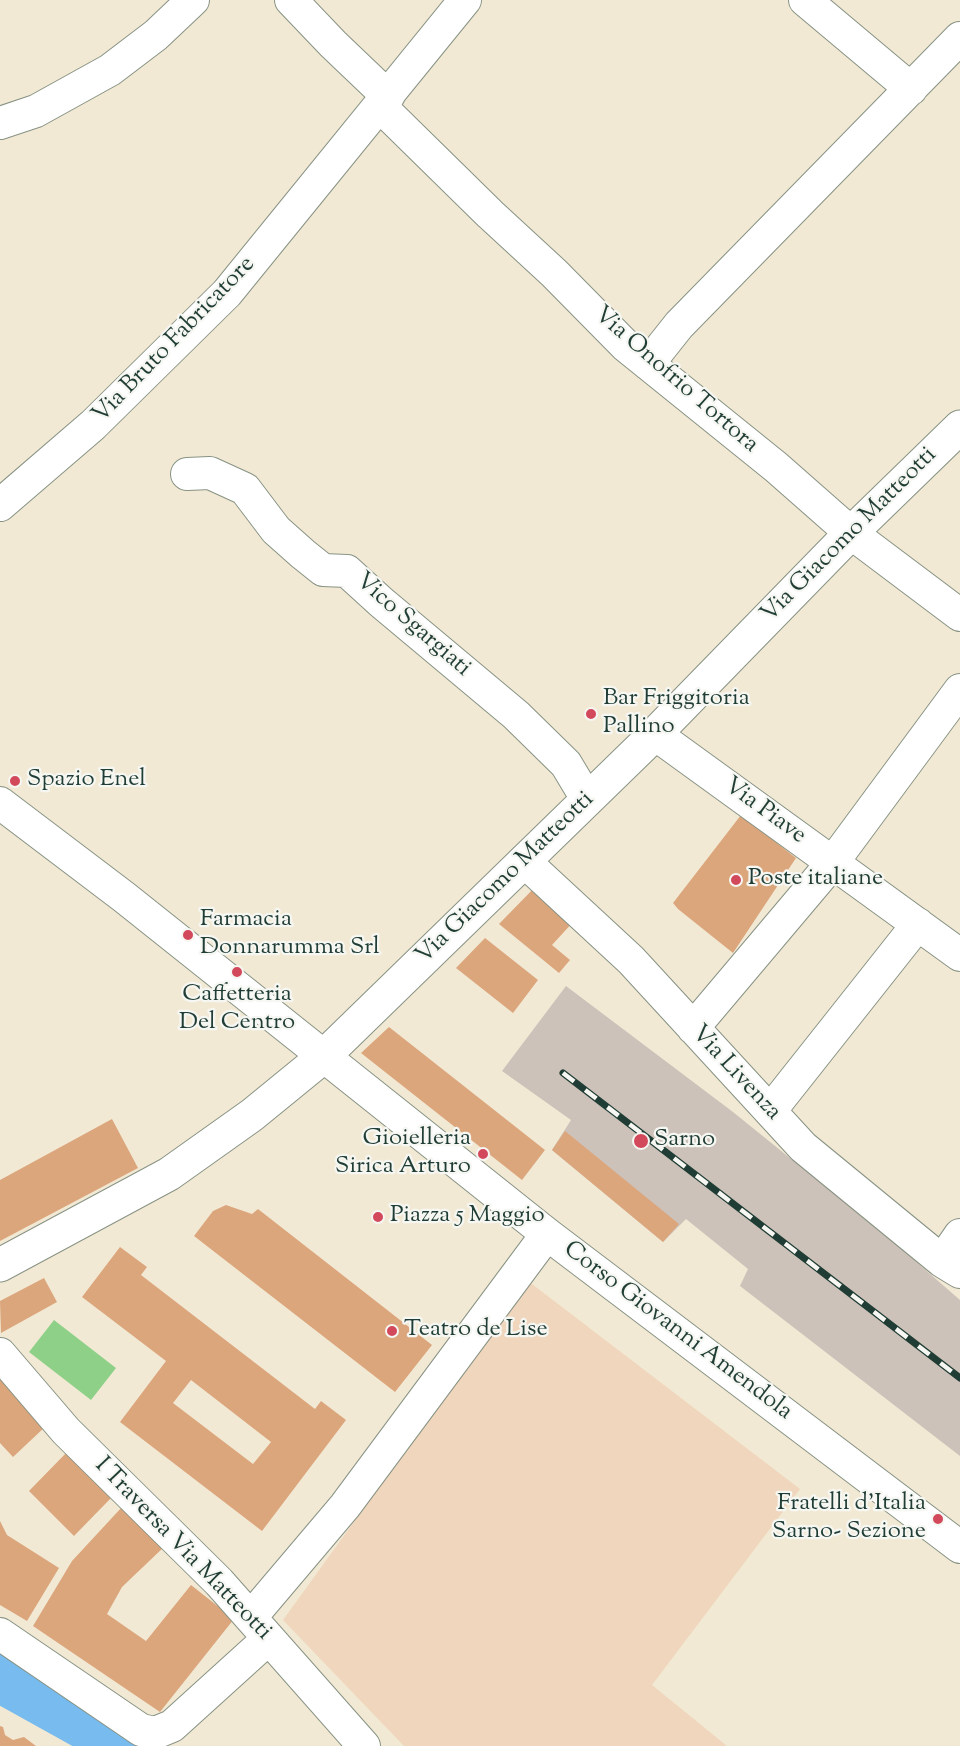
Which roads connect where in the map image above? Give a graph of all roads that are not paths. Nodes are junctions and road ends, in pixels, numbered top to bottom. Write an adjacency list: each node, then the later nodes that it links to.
1 (193, 0): 8 (street)
2 (291, 0): 7 (street, Via Onofrio Tortora)
3 (465, 0): 7 (street, Via Bruto Fabricatore)
4 (805, 0): 6 (street)
5 (960, 38): 6 (street)
6 (911, 88): 9 (street)
7 (384, 100): 9 (street, Via Onofrio Tortora); 12 (street, Via Bruto Fabricatore)
8 (0, 123)
9 (648, 364): 13 (street, Via Onofrio Tortora)
10 (960, 427): 13 (street, Via Giacomo Matteotti)
11 (187, 474): 17 (street, Vico Sgargiati)
12 (0, 505)
13 (851, 533): 14 (street, Via Onofrio Tortora); 16 (street, Via Giacomo Matteotti)
14 (960, 615)
15 (960, 690): 20 (street)
16 (655, 734): 17 (street, Via Giacomo Matteotti); 20 (street, Via Piave)
17 (587, 799): 19 (street, Via Giacomo Matteotti)
18 (0, 802): 24 (street, Corso Giovanni Amendola)
19 (524, 861): 23 (street, Via Livenza); 24 (street, Via Giacomo Matteotti)
20 (833, 862): 21 (street, Via Piave); 23 (street)
21 (918, 924): 22 (street, Via Piave); 25 (street)
22 (960, 955)
23 (693, 1028): 25 (street, Via Livenza)
24 (324, 1057): 26 (street, Corso Giovanni Amendola); 28 (street, Via Giacomo Matteotti)
25 (770, 1111): 29 (street, Via Livenza)
26 (547, 1234): 31 (street, Corso Giovanni Amendola); 32 (street)
27 (960, 1235): 29 (street)
28 (0, 1265)
29 (951, 1267)
30 (0, 1354): 32 (street, I Traversa Via Matteotti)
31 (960, 1547)
32 (260, 1628): 33 (street); 34 (street, I Traversa Via Matteotti)
33 (0, 1634)
34 (364, 1746)

